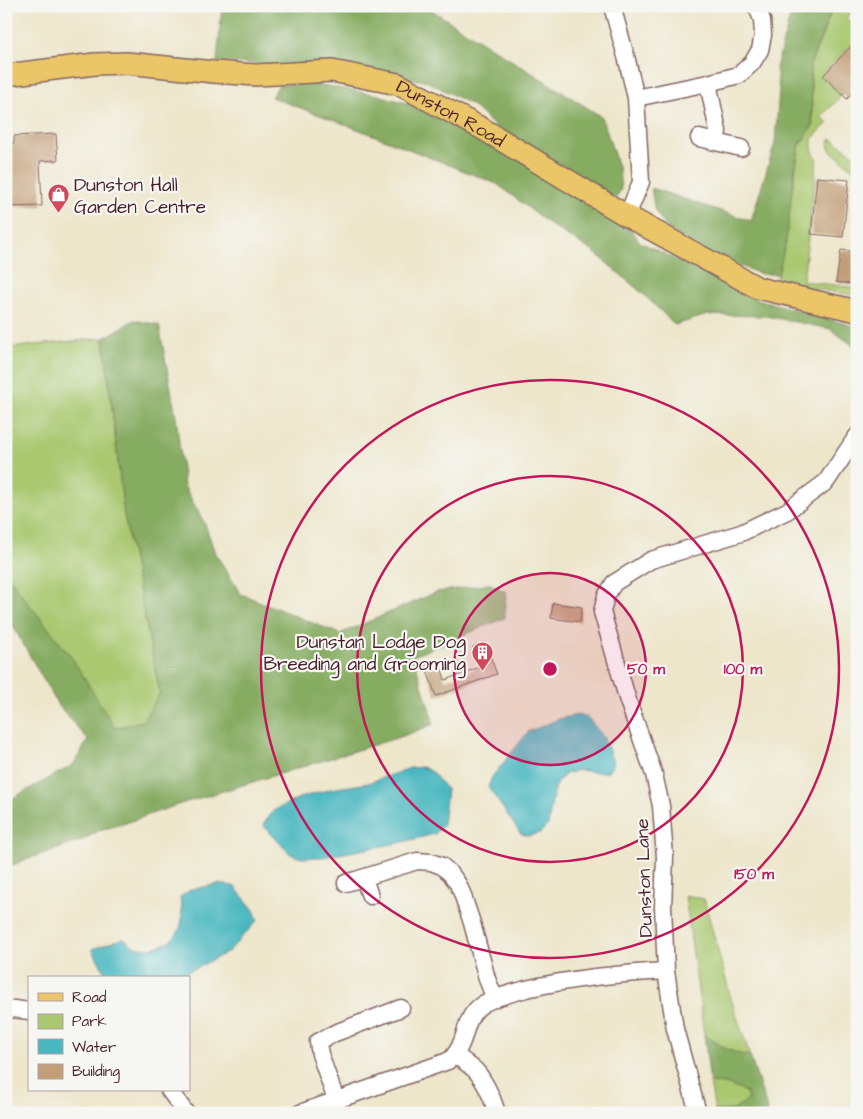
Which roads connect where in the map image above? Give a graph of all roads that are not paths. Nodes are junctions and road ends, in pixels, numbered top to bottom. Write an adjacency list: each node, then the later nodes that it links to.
1 (612, 6): 5 (street)
2 (755, 6): 4 (street)
3 (6, 75): 9 (main road, Dunston Road)
4 (708, 83): 5 (street); 7 (street)
5 (636, 98): 9 (street)
6 (699, 138): 7 (street)
7 (716, 142): 8 (street)
8 (741, 148)
9 (627, 216): 10 (main road, Dunston Road)
10 (857, 310)
11 (857, 436): 15 (street, Dunston Lane)
12 (364, 878): 13 (street); 14 (street); 16 (street)
13 (346, 883)
14 (370, 896)
15 (666, 971): 16 (street); 26 (street, Dunston Lane)
16 (495, 999): 20 (street)
17 (400, 1008): 22 (street)
18 (6, 1011): 19 (street)
19 (28, 1011)
20 (456, 1055): 22 (street); 25 (street)
21 (170, 1092): 23 (street)
22 (336, 1100): 24 (street)
23 (186, 1113)
24 (300, 1113)
25 (497, 1113)
26 (698, 1113)

